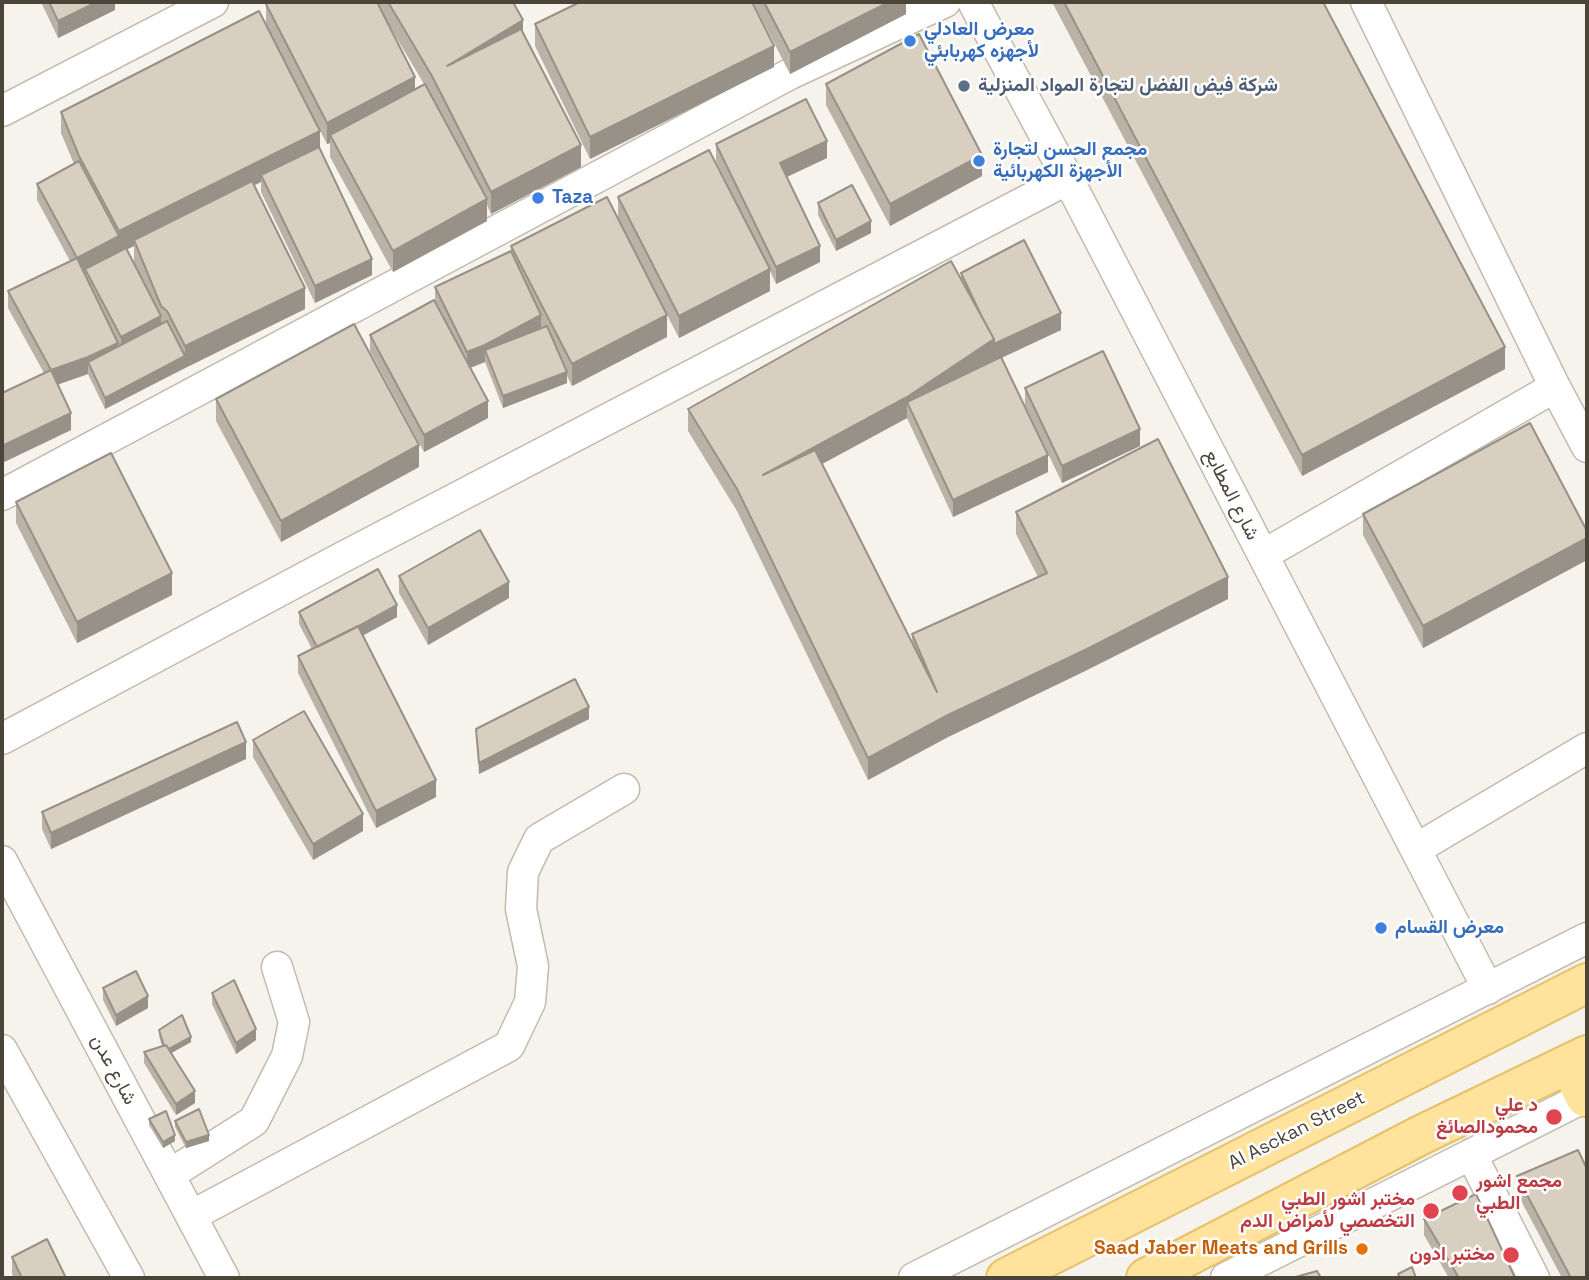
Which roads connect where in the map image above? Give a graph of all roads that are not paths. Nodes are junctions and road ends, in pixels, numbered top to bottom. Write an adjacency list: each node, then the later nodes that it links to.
1 (213, 2): 5 (street)
2 (945, 2): 9 (street)
3 (973, 2): 6 (street, شارع المطابع)
4 (1366, 2): 7 (street)
5 (2, 111)
6 (1068, 179): 10 (street, شارع المطابع); 11 (street)
7 (1555, 387): 8 (street); 10 (street)
8 (1587, 447)
9 (2, 495)
10 (1263, 555): 14 (street, شارع المطابع)
11 (2, 739)
12 (1587, 748): 14 (street)
13 (624, 789): 28 (street)
14 (1416, 849): 19 (street, شارع المطابع)
15 (2, 861): 26 (street, شارع عدن)
16 (1587, 937): 19 (street)
17 (277, 967): 26 (street)
18 (1587, 983): 22 (main road, Al Asckan Street)
19 (1488, 989): 31 (street)
20 (2, 1050): 29 (street)
21 (1582, 1078): 23 (main road); 25 (street)
22 (1394, 1082): 23 (main road); 24 (main road, Al Asckan Street)
23 (1421, 1135): 27 (main road)
24 (1285, 1137): 27 (main road); 32 (main road, Al Asckan Street)
25 (1471, 1154): 34 (street); 35 (street)
26 (169, 1175): 28 (street, شارع عدن)
27 (1314, 1192): 33 (main road)
28 (191, 1216): 30 (street, شارع عدن)
29 (129, 1278)
30 (224, 1278)
31 (914, 1278)
32 (1006, 1278)
33 (1146, 1278)
34 (1226, 1278)
35 (1534, 1278)

